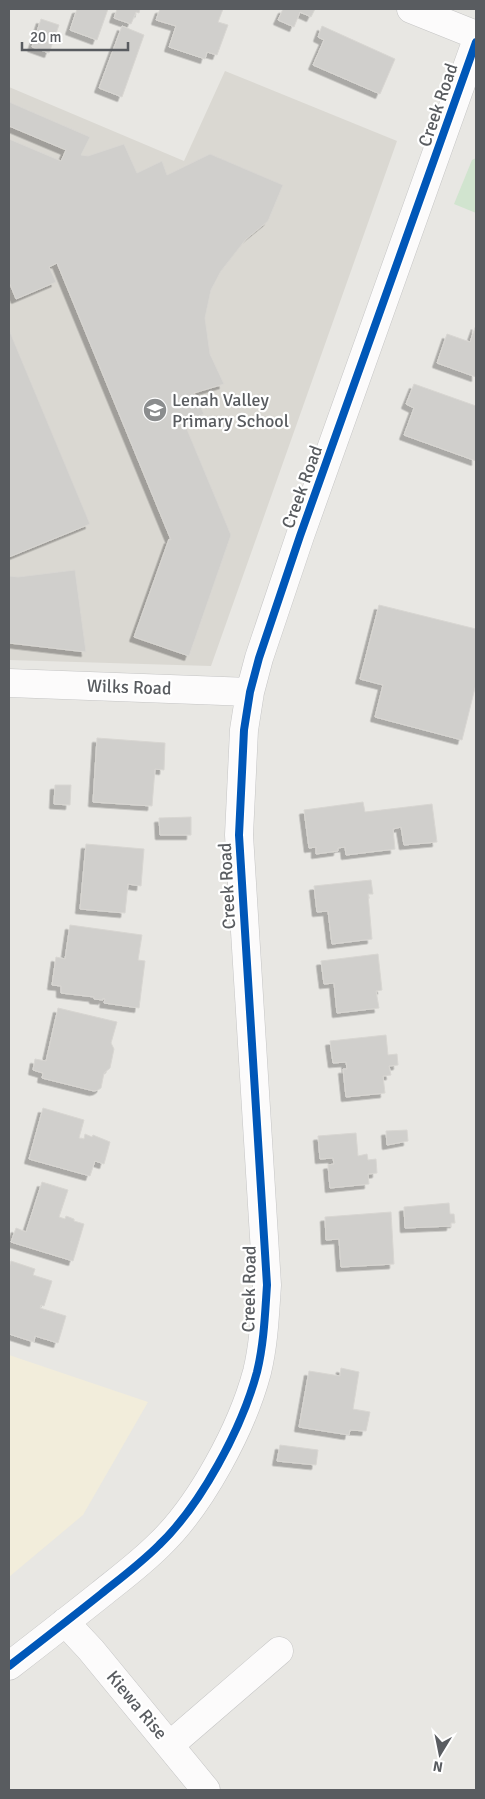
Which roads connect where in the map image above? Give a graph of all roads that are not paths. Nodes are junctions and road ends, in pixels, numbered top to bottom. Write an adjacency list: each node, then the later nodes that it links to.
1 (411, 9): 2 (street)
2 (476, 35)
3 (476, 42): 5 (street, Creek Road)
4 (9, 683): 5 (street, Wilks Road)
5 (250, 692): 6 (street, Creek Road)
6 (65, 1622): 8 (street, Creek Road); 9 (street, Kiewa Rise)
7 (279, 1650): 9 (street)
8 (9, 1666)
9 (170, 1746): 10 (street, Kiewa Rise)
10 (201, 1785)

